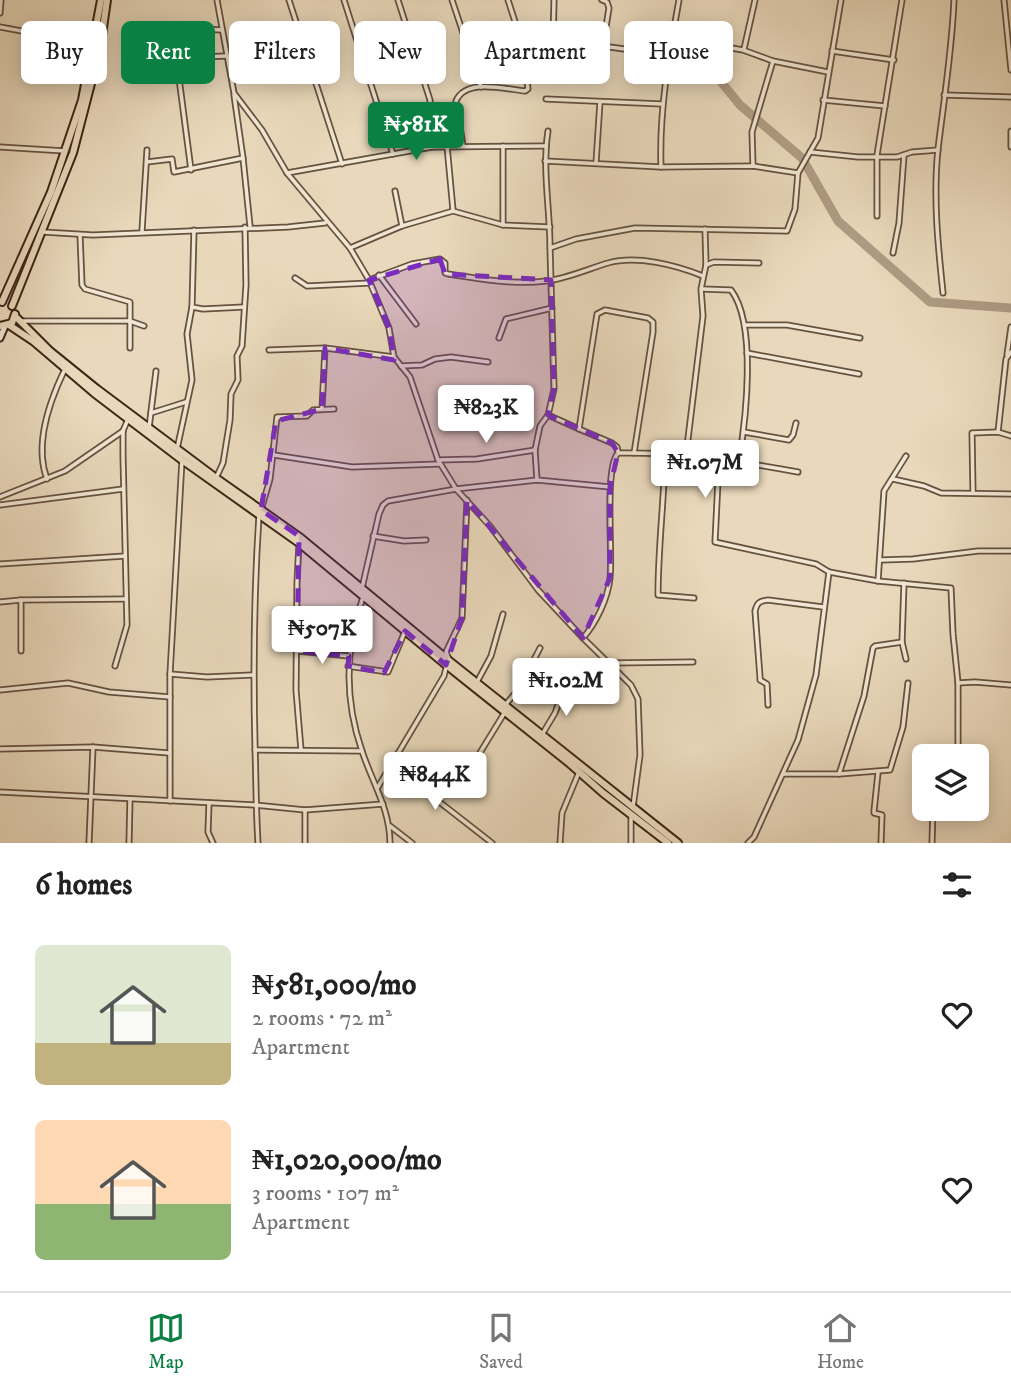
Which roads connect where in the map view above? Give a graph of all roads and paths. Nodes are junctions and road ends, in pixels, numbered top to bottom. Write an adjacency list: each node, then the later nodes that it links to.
1 (1, 0): 18 (street)
2 (101, 0): 19 (main road)
3 (107, 0): 85 (main road)
4 (217, 0): 26 (street)
5 (289, 0): 68 (street)
6 (344, 0): 61 (street)
7 (398, 0): 55 (street)
8 (452, 0): 39 (street)
9 (508, 0): 20 (street)
10 (554, 0): 21 (street)
11 (602, 0): 22 (street)
12 (678, 0): 23 (street)
13 (755, 0): 29 (street)
14 (841, 0): 30 (street)
15 (902, 0): 32 (street)
16 (954, 0): 41 (street)
17 (1004, 0): 34 (street)
18 (0, 13)
19 (97, 21)
20 (515, 21)
21 (554, 21)
22 (607, 21)
23 (675, 21)
24 (0, 27): 27 (street)
25 (215, 30): 26 (street)
26 (222, 30): 31 (street)
27 (21, 31)
28 (733, 48): 29 (street)
29 (743, 50): 33 (street)
30 (832, 51): 32 (street); 35 (street)
31 (226, 56): 40 (street); 71 (street)
32 (894, 60): 47 (street)
33 (773, 61): 35 (street); 69 (street)
34 (1011, 70)
35 (828, 72): 44 (street)
36 (85, 84): 59 (main road)
37 (527, 84): 39 (street)
38 (664, 84): 46 (street)
39 (481, 87): 51 (street)
40 (234, 93): 64 (street); 72 (street)
41 (944, 95): 42 (street); 58 (street)
42 (1011, 97)
43 (546, 99): 45 (street)
44 (822, 100): 47 (street); 60 (street)
45 (600, 102): 46 (street); 67 (street)
46 (662, 104): 70 (street)
47 (885, 106): 62 (street)
48 (548, 131): 53 (street)
49 (1011, 131): 56 (street)
50 (447, 146): 51 (street); 55 (street); 75 (street)
51 (463, 146): 52 (street)
52 (503, 146): 53 (street); 78 (street)
53 (546, 146): 65 (street)
54 (0, 147): 59 (street)
55 (432, 147): 61 (street)
56 (1011, 147)
57 (147, 150): 66 (street)
58 (938, 150): 63 (street); 98 (street)
59 (65, 151): 99 (main road)
60 (810, 152): 62 (street); 73 (street)
61 (393, 154): 68 (street)
62 (877, 155): 63 (street); 76 (street)
63 (904, 155): 89 (street)
64 (243, 158): 71 (street); 80 (street)
65 (545, 161): 67 (street); 81 (street)
66 (147, 162): 71 (street); 84 (street)
67 (596, 163): 70 (street)
68 (342, 164): 72 (street)
69 (752, 166): 70 (street); 73 (street)
70 (661, 167)
71 (191, 170)
72 (287, 173): 77 (street)
73 (798, 173): 82 (street)
74 (395, 191): 79 (street)
75 (453, 211): 78 (street); 79 (street)
76 (877, 216)
77 (326, 223): 80 (street); 87 (street)
78 (503, 225): 81 (street)
79 (402, 226): 87 (street)
80 (247, 227): 83 (street); 102 (street)
81 (550, 227): 88 (street)
82 (705, 229): 88 (street); 91 (street)
83 (194, 230): 84 (street); 101 (street)
84 (142, 231): 86 (street)
85 (41, 232): 86 (street); 100 (main road)
86 (80, 235): 105 (street)
87 (350, 248): 95 (street)
88 (550, 248): 96 (street)
89 (893, 253)
90 (759, 263): 91 (street)
91 (706, 265): 93 (street)
92 (379, 275): 95 (street); 96 (street); 106 (street)
93 (703, 276): 96 (street); 97 (street)
94 (295, 278): 95 (street)
95 (370, 281): 119 (street)
96 (551, 281): 103 (street)
97 (701, 289): 107 (street); 144 (street)
98 (943, 293)
99 (1, 302): 100 (main road)
100 (12, 306): 104 (main road)
101 (192, 307): 102 (street); 125 (street)
102 (244, 307): 150 (street)
103 (552, 308): 112 (street); 129 (street)
104 (18, 319): 105 (street); 108 (main road); 132 (main road)
105 (131, 321): 109 (street); 114 (street)
106 (416, 324)
107 (745, 325): 113 (street); 117 (street)
108 (5, 326): 111 (street); 122 (main road)
109 (144, 326)
110 (1011, 327): 118 (street)
111 (0, 338)
112 (499, 338)
113 (860, 338)
114 (130, 348)
115 (325, 348): 116 (street); 119 (street); 126 (street)
116 (269, 350)
117 (747, 353): 124 (street); 135 (street)
118 (1009, 354): 136 (street)
119 (394, 357): 121 (street)
120 (488, 362): 121 (street)
121 (401, 366): 148 (street)
122 (65, 369): 130 (main road); 151 (street)
123 (156, 371): 128 (street)
124 (859, 374)
125 (187, 402): 128 (street); 141 (street)
126 (322, 409): 127 (street); 142 (street)
127 (334, 409)
128 (151, 413): 132 (street)
129 (548, 415): 133 (street); 138 (street)
130 (128, 419): 134 (street); 141 (main road)
131 (796, 423): 135 (street)
132 (149, 428): 141 (main road)
133 (579, 429): 139 (street); 140 (street)
134 (123, 431): 151 (street); 155 (street)
135 (744, 432): 147 (street)
136 (998, 432): 137 (street); 157 (street)
137 (1011, 436)
138 (535, 450): 148 (street); 153 (street)
139 (618, 453): 140 (street); 154 (street)
140 (634, 453): 143 (street)
141 (181, 454): 150 (main road); 162 (main road); 194 (street)
142 (274, 455): 148 (street); 162 (street)
143 (665, 455): 144 (street); 175 (street)
144 (686, 455): 146 (street)
145 (906, 456): 152 (street)
146 (719, 460): 147 (street); 170 (street)
147 (739, 461): 149 (street)
148 (439, 462): 156 (street)
149 (797, 472)
150 (216, 478): 162 (main road)
151 (47, 479): 159 (street)
152 (892, 479): 157 (street); 168 (street)
153 (537, 480): 154 (street); 156 (street)
154 (610, 487): 182 (street)
155 (123, 489): 161 (street); 167 (street)
156 (456, 489): 160 (street); 163 (street)
157 (973, 493): 158 (street)
158 (1011, 494)
159 (0, 497)
160 (467, 500): 182 (street); 190 (street)
161 (0, 505)
162 (260, 512): 164 (main road); 195 (street)
163 (373, 536): 165 (street); 173 (street)
164 (300, 540): 173 (main road); 174 (main road); 186 (street)
165 (426, 540)
166 (1011, 551): 168 (street)
167 (125, 556): 169 (street); 176 (street)
168 (881, 560): 171 (street)
169 (0, 564)
170 (829, 572): 171 (street); 179 (street)
171 (878, 581): 172 (street)
172 (904, 583): 183 (street); 198 (street)
173 (362, 588): 190 (main road)
174 (363, 597): 181 (main road); 187 (street)
175 (694, 598)
176 (126, 599): 177 (street); 192 (street)
177 (21, 600): 178 (street); 185 (street)
178 (0, 602)
179 (823, 607): 203 (street); 216 (street)
180 (503, 614): 196 (street)
181 (404, 631): 190 (main road); 193 (street)
182 (583, 638): 191 (street)
183 (902, 642): 188 (street); 217 (street)
184 (540, 648): 204 (street)
185 (21, 651)
186 (297, 651): 187 (street); 210 (street)
187 (349, 656): 193 (street)
188 (906, 659)
189 (693, 662): 191 (street)
190 (447, 663): 196 (main road); 204 (main road); 213 (street)
191 (609, 663): 228 (street)
192 (115, 666)
193 (348, 666): 211 (street)
194 (170, 674): 195 (street); 202 (street)
195 (253, 675): 209 (street)
196 (477, 682): 204 (main road)
197 (908, 683): 215 (street)
198 (958, 684): 199 (street); 206 (street)
199 (1011, 685)
200 (0, 690): 202 (street)
201 (563, 691): 205 (street)
202 (170, 697): 212 (street)
203 (768, 705)
204 (505, 708): 205 (main road); 214 (main road); 218 (street)
205 (543, 733): 214 (main road)
206 (958, 744)
207 (93, 747): 208 (street); 212 (street); 221 (street)
208 (0, 749)
209 (256, 750): 210 (street); 226 (street)
210 (300, 750): 211 (street)
211 (362, 751): 219 (street)
212 (170, 753): 223 (street)
213 (392, 765): 219 (street); 238 (street)
214 (580, 768): 228 (main road); 239 (street)
215 (878, 773): 217 (street); 244 (street)
216 (783, 774): 217 (street); 243 (street)
217 (839, 774)
218 (461, 782)
219 (378, 787): 225 (street)
220 (0, 793): 221 (street)
221 (90, 797): 222 (street); 231 (street)
222 (130, 799): 223 (street); 232 (street)
223 (170, 801): 224 (street)
224 (209, 803): 226 (street); 233 (street)
225 (383, 804): 227 (street); 230 (street)
226 (255, 805): 227 (street); 234 (street)
227 (305, 810): 235 (street)
228 (632, 812): 240 (street); 241 (main road); 242 (main road)
229 (933, 821): 245 (street)
230 (390, 826): 236 (street); 237 (street)
231 (89, 843)
232 (129, 843)
233 (212, 843)
234 (258, 843)
235 (305, 843)
236 (390, 843)
237 (412, 843)
238 (492, 843)
239 (560, 843)
240 (631, 843)
241 (668, 843)
242 (678, 843)
243 (748, 843)
244 (881, 843)
245 (932, 843)

